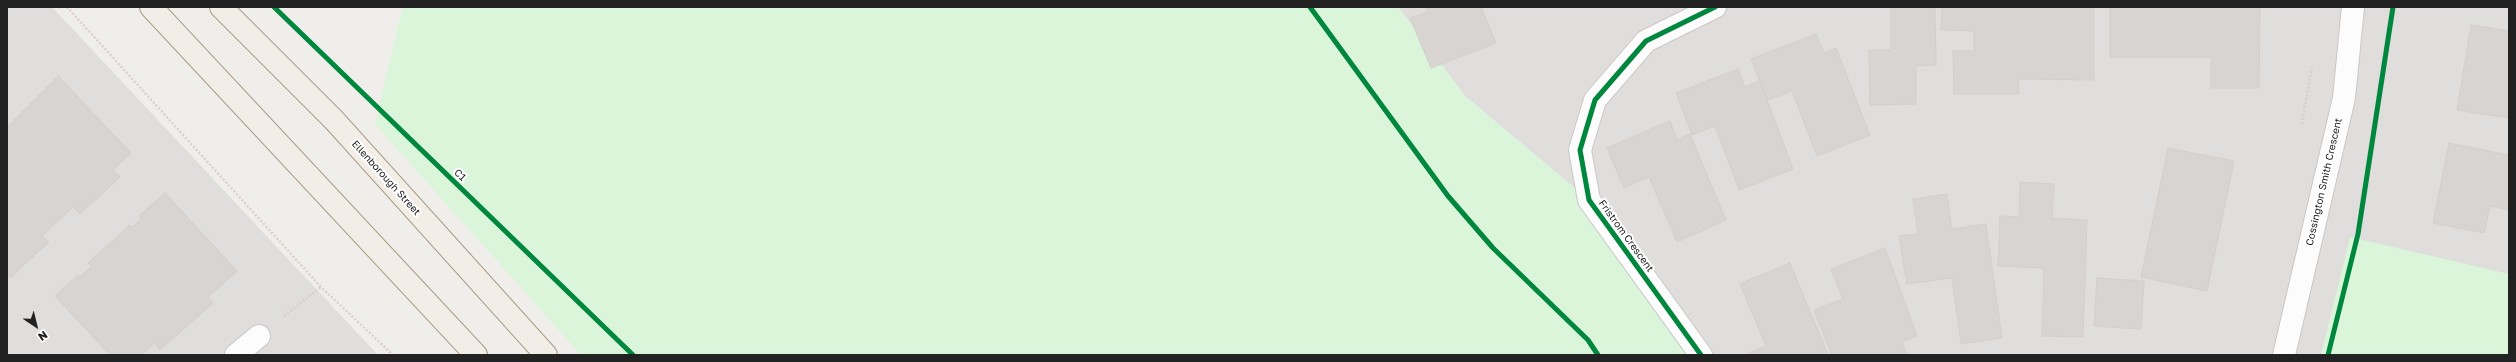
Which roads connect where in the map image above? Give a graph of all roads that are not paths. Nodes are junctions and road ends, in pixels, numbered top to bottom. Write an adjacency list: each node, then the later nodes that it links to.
1 (151, 7): 7 (main road)
2 (220, 7): 8 (main road, Ellenborough Street)
3 (1715, 7): 9 (street, Fristrom Crescent)
4 (2353, 7): 10 (street, Cossington Smith Crescent)
5 (259, 336): 6 (street)
6 (236, 355)
7 (476, 355)
8 (546, 355)
9 (1701, 355)
10 (2284, 355)

